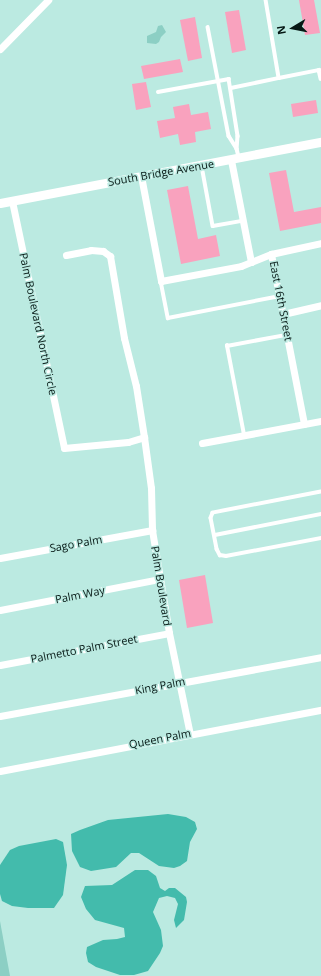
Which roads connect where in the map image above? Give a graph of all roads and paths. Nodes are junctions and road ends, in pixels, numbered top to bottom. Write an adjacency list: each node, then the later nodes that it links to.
1 (48, 0): 4 (street)
2 (266, 0): 5 (lane)
3 (208, 27): 7 (lane)
4 (0, 49)
5 (279, 78): 6 (lane); 8 (lane)
6 (321, 79)
7 (219, 81): 8 (lane); 9 (lane); 11 (lane)
8 (231, 88): 11 (lane)
9 (158, 92)
10 (321, 142): 12 (street, South Bridge Avenue)
11 (236, 149): 12 (lane)
12 (235, 160): 13 (street, South Bridge Avenue); 17 (street, East 16th Street)
13 (202, 166): 14 (street, South Bridge Avenue); 17 (lane)
14 (141, 176): 15 (street, South Bridge Avenue); 22 (street)
15 (12, 201): 16 (street, South Bridge Avenue); 30 (street, Palm Boulevard North Circle)
16 (0, 203)
17 (242, 221): 21 (street, East 16th Street)
18 (321, 243): 19 (street)
19 (272, 254): 21 (street, East 16th Street); 23 (street, East 16th Street)
20 (66, 255): 30 (street)
21 (251, 262): 22 (street)
22 (161, 281): 23 (lane)
23 (280, 296): 25 (street, East 16th Street)
24 (321, 305): 25 (street)
25 (283, 314): 26 (street, East 16th Street)
26 (288, 334): 28 (street, East 16th Street); 29 (lane)
27 (321, 421): 28 (street)
28 (304, 424): 29 (street)
29 (244, 435): 31 (street)
30 (144, 437): 34 (street, Palm Boulevard)
31 (202, 443)
32 (321, 492): 35 (lane)
33 (321, 514): 35 (lane)
34 (152, 530): 37 (street, Sago Palm); 38 (street, Palm Boulevard)
35 (215, 535): 36 (lane)
36 (321, 538)
37 (0, 558)
38 (160, 579): 39 (street, Palm Way); 40 (street, Palm Boulevard)
39 (0, 610)
40 (169, 633): 42 (street, Palmetto Palm Street); 43 (street, Palm Boulevard)
41 (321, 657): 43 (street, King Palm)
42 (0, 665)
43 (179, 683): 45 (street, King Palm); 46 (street, Palm Boulevard)
44 (321, 710): 46 (street, Queen Palm)
45 (0, 716)
46 (190, 734): 47 (street, Queen Palm)
47 (0, 771)

